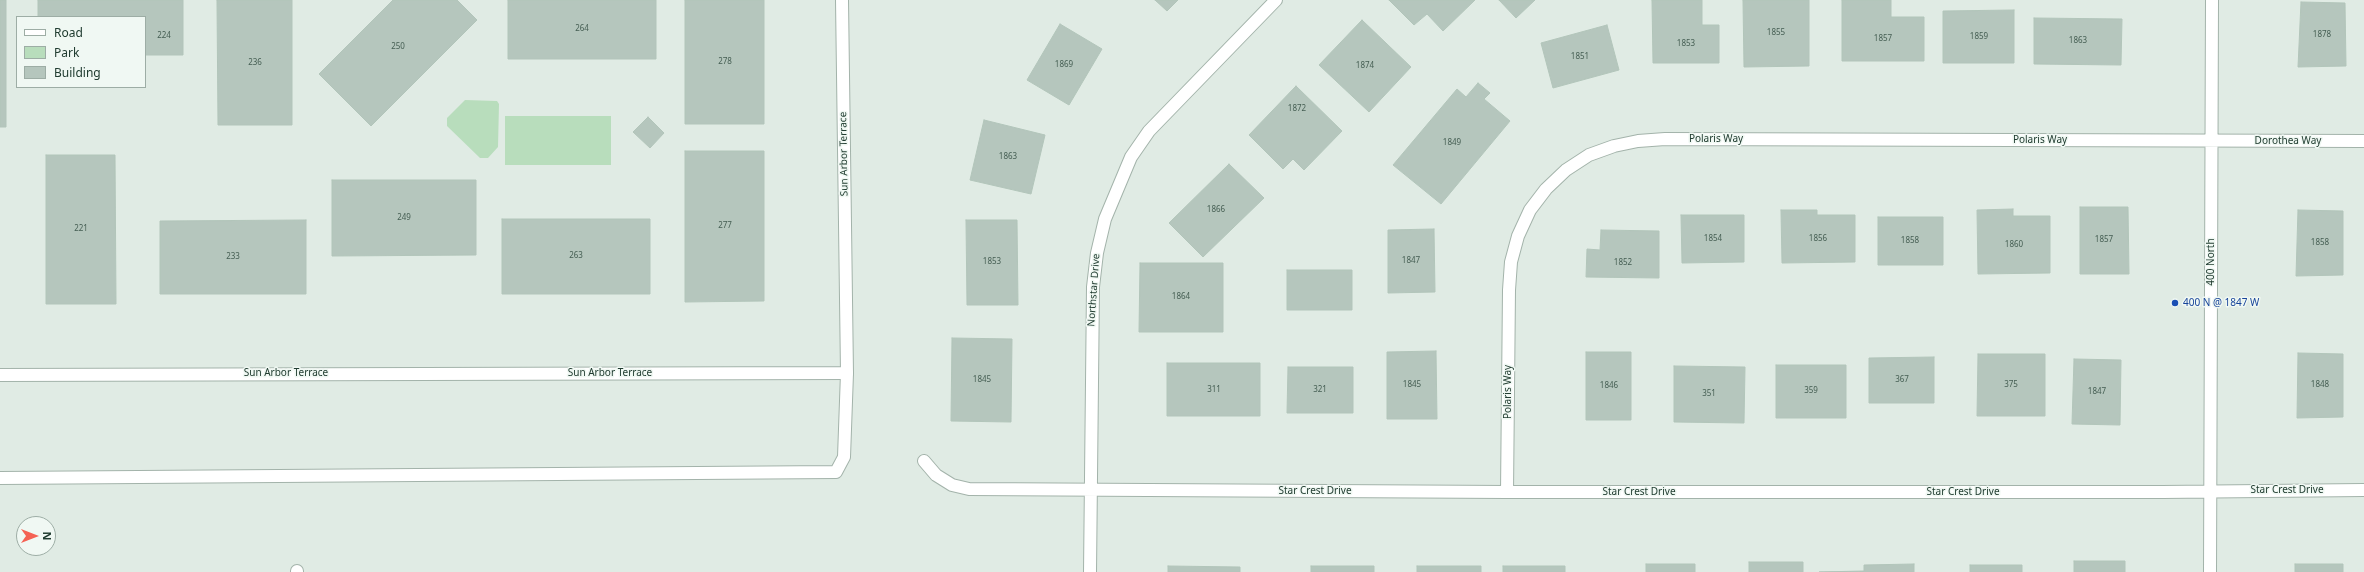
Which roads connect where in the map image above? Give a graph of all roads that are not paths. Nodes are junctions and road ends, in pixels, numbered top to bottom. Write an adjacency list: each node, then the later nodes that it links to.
1 (842, 0): 6 (street, Sun Arbor Terrace)
2 (1276, 0): 10 (street, Northstar Drive)
3 (2212, 0): 4 (street, 400 North)
4 (2212, 140): 5 (street, Dorothea Way); 11 (street, 400 North); 13 (street, Polaris Way)
5 (2364, 141)
6 (847, 373): 7 (street, Sun Arbor Terrace); 9 (street)
7 (0, 375)
8 (924, 461): 10 (street, Star Crest Drive)
9 (0, 478)
10 (1090, 490): 13 (street, Star Crest Drive); 14 (street, Northstar Drive)
11 (2210, 490): 12 (street, Star Crest Drive); 13 (street, Star Crest Drive); 15 (street, 400 North)
12 (2364, 490)
13 (1508, 492)
14 (1090, 572)
15 (2210, 572)

